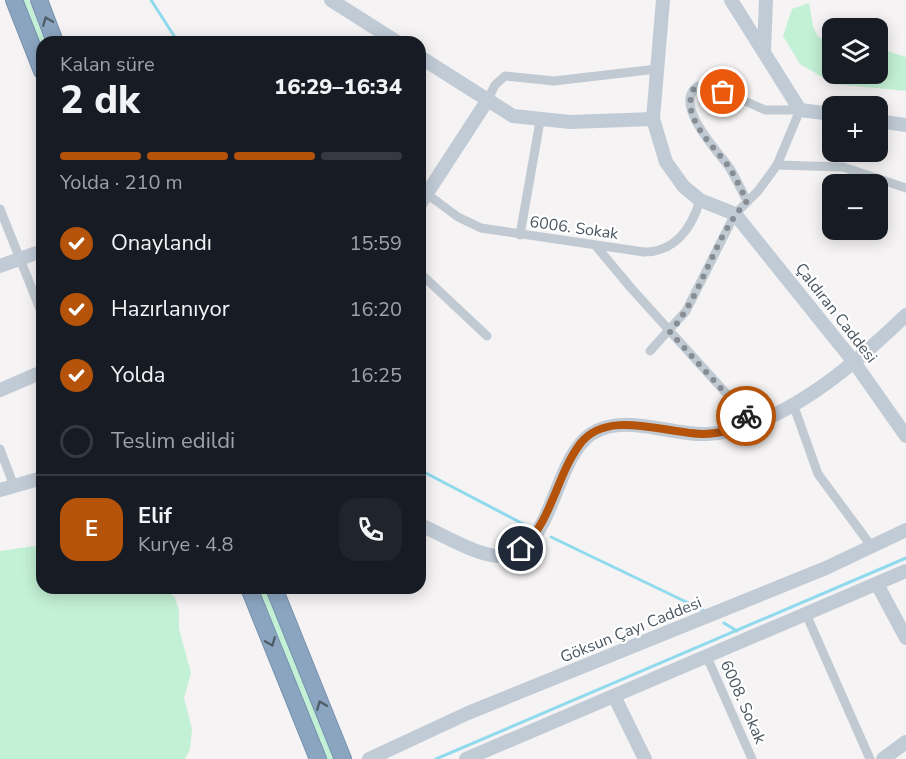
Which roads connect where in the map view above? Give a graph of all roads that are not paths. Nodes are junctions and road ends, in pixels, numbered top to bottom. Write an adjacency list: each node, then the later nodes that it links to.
1 (14, 0): 10 (highway)
2 (39, 0): 7 (highway, one-way to 2)
3 (331, 0): 8 (street)
4 (731, 0): 9 (street)
5 (766, 0): 9 (street)
6 (661, 1): 12 (street)
7 (53, 36)
8 (388, 36)
9 (765, 51): 14 (street)
10 (36, 56)
11 (426, 61): 13 (street)
12 (657, 69): 13 (street); 16 (street)
13 (487, 102): 17 (street); 22 (street)
14 (800, 110): 15 (street); 20 (street); 25 (street)
15 (822, 113)
16 (653, 118): 17 (street); 23 (street)
17 (540, 121): 28 (street)
18 (888, 122): 19 (street)
19 (906, 125)
20 (777, 165): 21 (street); 25 (street)
21 (906, 188)
22 (426, 194)
23 (700, 200): 27 (street); 29 (street, 6006. Sokak)
24 (426, 201): 28 (street, 6006. Sokak)
25 (747, 201): 27 (street)
26 (0, 209): 31 (street)
27 (735, 214): 36 (street); 39 (street, Çaldıran Caddesi)
28 (520, 235): 29 (street, 6006. Sokak)
29 (596, 246): 36 (street)
30 (36, 254): 31 (street)
31 (20, 259): 32 (street); 34 (street)
32 (0, 266)
33 (426, 279): 37 (street)
34 (36, 299)
35 (906, 315): 39 (street)
36 (670, 332): 38 (street); 43 (street)
37 (487, 336)
38 (650, 351)
39 (854, 362): 42 (street); 44 (street, Çaldıran Caddesi)
40 (36, 375): 41 (street)
41 (0, 390)
42 (793, 404): 43 (street); 50 (street)
43 (753, 423): 48 (street)
44 (906, 436)
45 (0, 449): 47 (street)
46 (36, 480): 47 (street)
47 (7, 488)
48 (426, 528)
49 (906, 530): 50 (street, Göksun Çayı Caddesi)
50 (872, 547): 62 (street, Göksun Çayı Caddesi)
51 (906, 571): 52 (street)
52 (877, 584): 55 (street); 56 (street)
53 (251, 594): 60 (highway, one-way to 60)
54 (276, 594): 61 (highway, one-way to 54)
55 (806, 614): 57 (street); 66 (street)
56 (906, 638)
57 (706, 657): 58 (street); 65 (street, 6008. Sokak)
58 (614, 696): 63 (street); 64 (street)
59 (906, 742): 67 (street)
60 (318, 759)
61 (343, 759)
62 (369, 759)
63 (466, 759)
64 (645, 759)
65 (752, 759)
66 (870, 759)
67 (883, 759)

